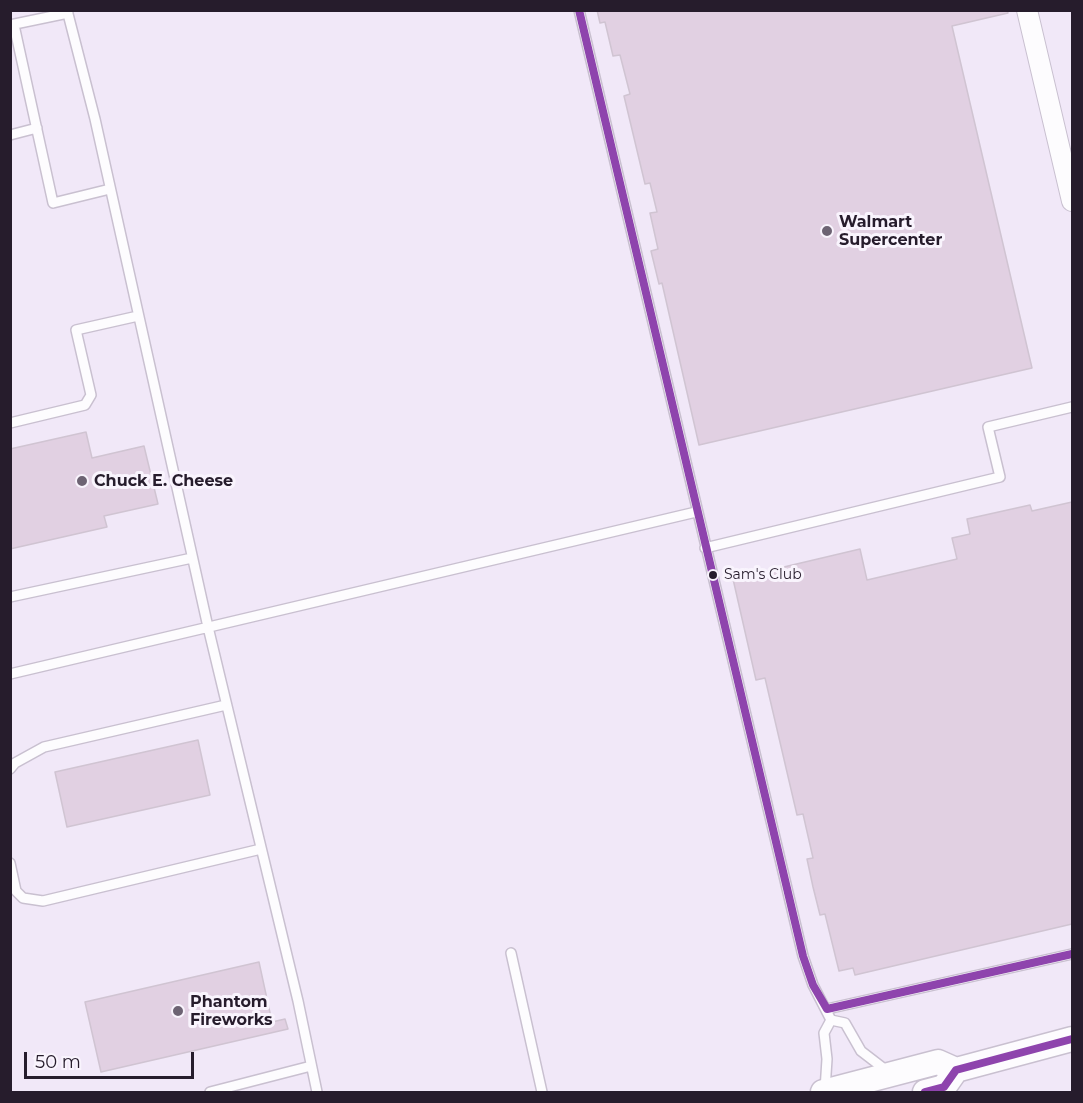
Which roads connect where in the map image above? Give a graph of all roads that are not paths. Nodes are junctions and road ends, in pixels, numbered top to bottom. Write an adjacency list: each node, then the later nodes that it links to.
1 (579, 10): 12 (lane)
2 (1027, 10): 8 (street)
3 (68, 12): 4 (lane); 7 (lane)
4 (12, 25): 5 (lane)
5 (37, 129): 6 (lane); 7 (lane)
6 (10, 135)
7 (110, 189): 9 (lane)
8 (1072, 201)
9 (138, 316): 11 (lane); 14 (lane)
10 (1072, 407): 13 (lane)
11 (10, 423)
12 (696, 512): 13 (lane); 16 (lane)
13 (705, 548): 24 (lane)
14 (192, 558): 15 (lane); 16 (lane)
15 (10, 597)
16 (208, 627): 17 (lane); 18 (lane)
17 (10, 674)
18 (226, 705): 19 (lane); 20 (lane)
19 (10, 769)
20 (261, 849): 21 (lane); 27 (lane)
21 (10, 863)
22 (511, 953): 33 (lane)
23 (1072, 954): 24 (lane)
24 (827, 1009): 25 (lane)
25 (831, 1020): 29 (lane); 34 (lane)
26 (1072, 1039): 28 (street)
27 (311, 1066): 30 (lane); 32 (lane)
28 (956, 1070): 29 (street); 35 (street)
29 (892, 1074): 34 (street)
30 (234, 1089): 31 (lane)
31 (210, 1092)
32 (317, 1092)
33 (542, 1092)
34 (824, 1092)
35 (925, 1092)

